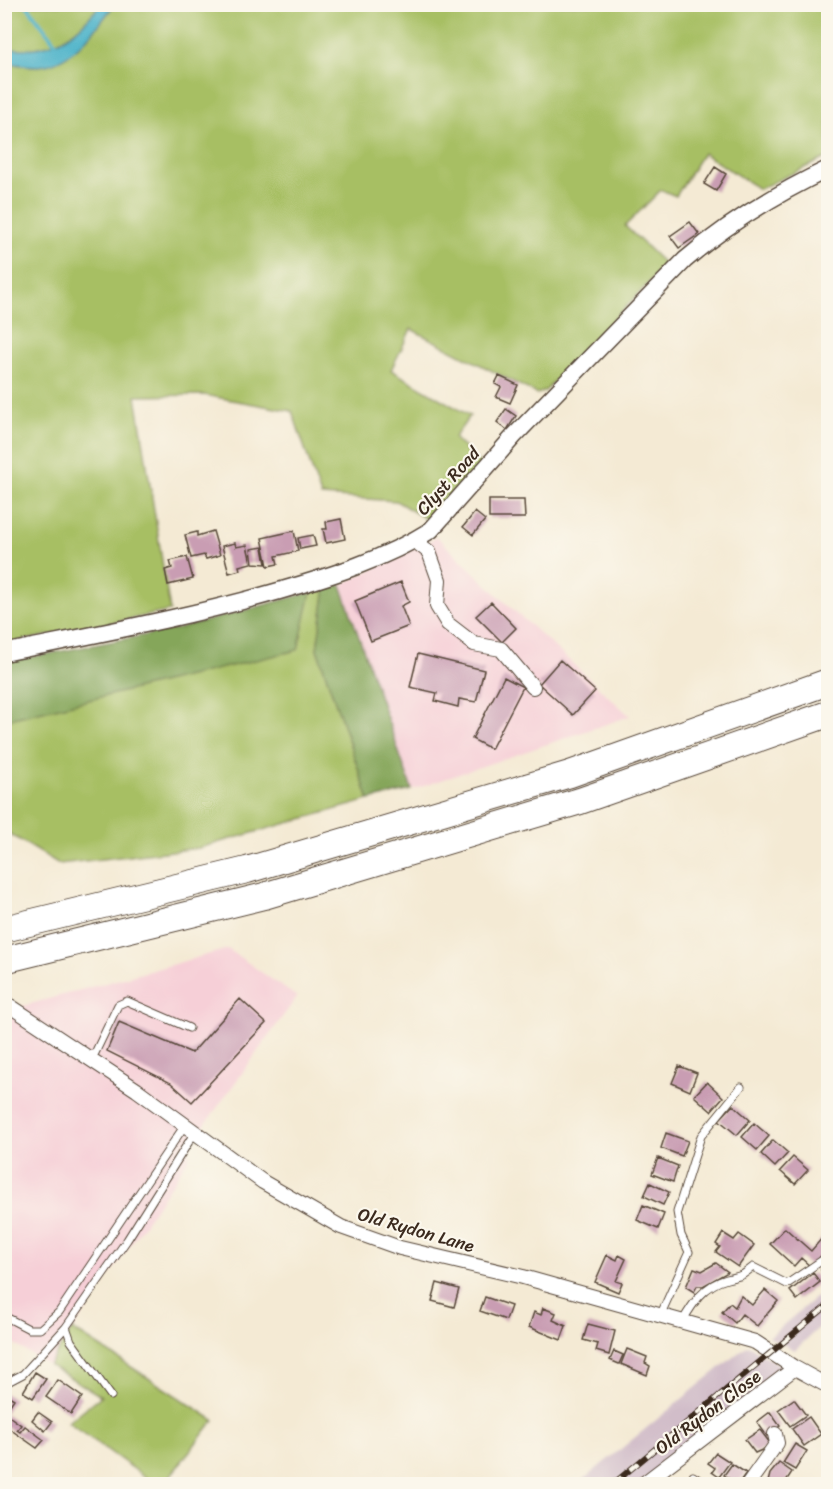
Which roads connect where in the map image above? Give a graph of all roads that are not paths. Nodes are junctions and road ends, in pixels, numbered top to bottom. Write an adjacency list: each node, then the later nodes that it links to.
1 (828, 169): 2 (street, Clyst Road)
2 (414, 540): 3 (street, Clyst Road); 5 (street)
3 (4, 653)
4 (828, 682): 7 (highway)
5 (533, 687)
6 (828, 714): 8 (highway)
7 (4, 928)
8 (4, 960)
9 (4, 1002): 11 (street, Old Rydon Lane)
10 (189, 1028): 11 (lane)
11 (86, 1057): 13 (street, Old Rydon Lane)
12 (741, 1087): 16 (lane)
13 (190, 1129): 15 (lane); 16 (street, Old Rydon Lane); 18 (lane)
14 (824, 1259): 17 (lane)
15 (4, 1316)
16 (659, 1317): 17 (street, Old Rydon Lane)
17 (682, 1322): 19 (street, Old Rydon Lane)
18 (66, 1327): 20 (lane); 22 (lane)
19 (795, 1368): 21 (street, Old Rydon Lane); 25 (street, Old Rydon Close)
20 (4, 1384)
21 (828, 1386)
22 (111, 1396)
23 (775, 1434): 27 (street)
24 (693, 1476): 26 (lane)
25 (643, 1485)
26 (705, 1485)
27 (748, 1485)

